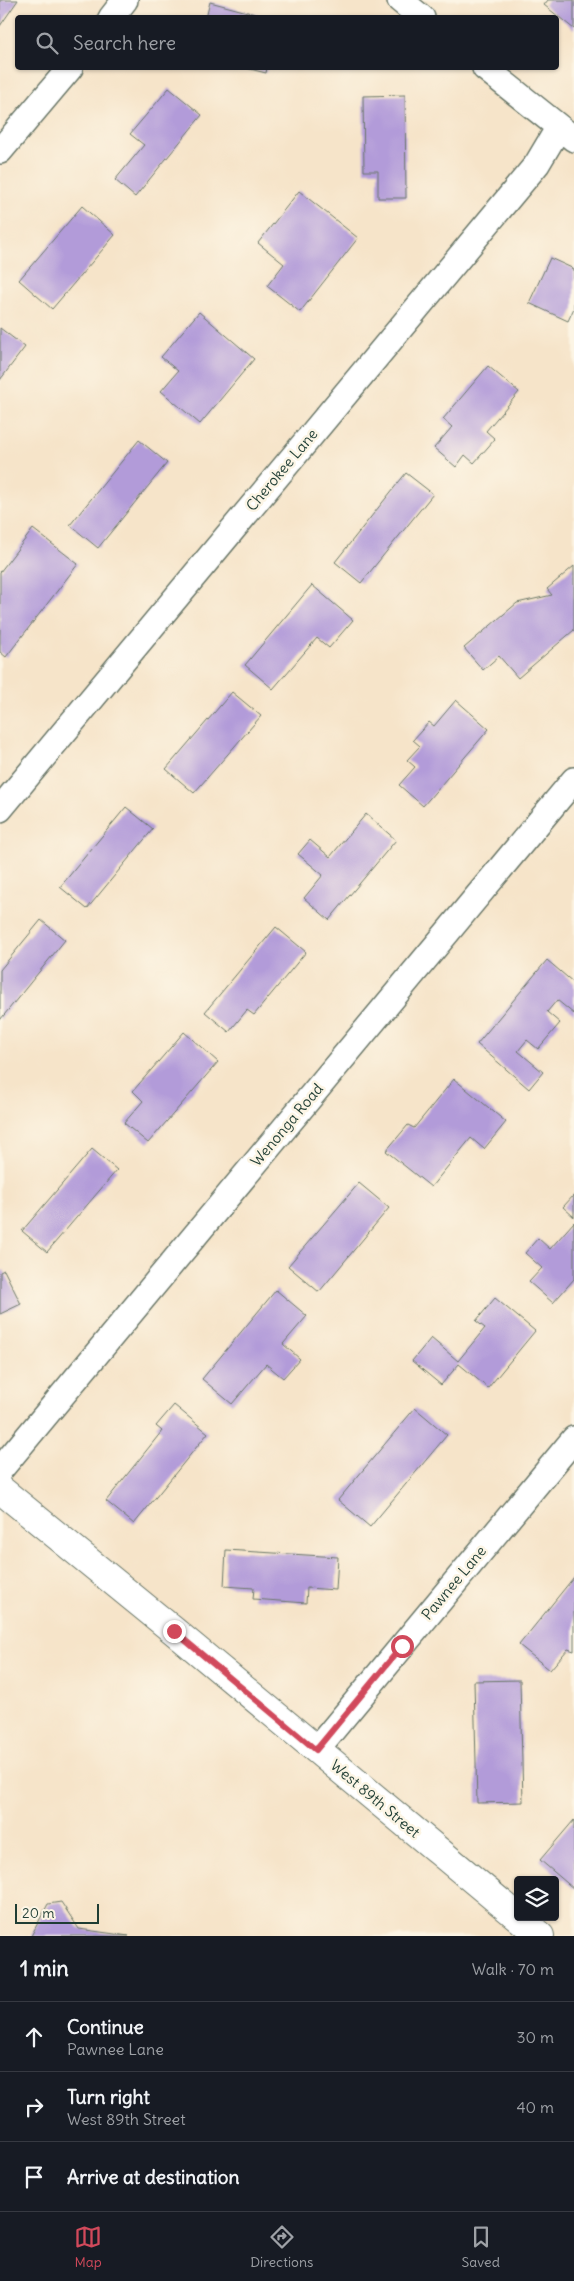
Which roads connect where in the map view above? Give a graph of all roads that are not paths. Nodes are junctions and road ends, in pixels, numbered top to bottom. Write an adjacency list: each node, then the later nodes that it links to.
1 (125, 0): 3 (street)
2 (400, 0): 4 (street)
3 (113, 15)
4 (418, 15)
5 (68, 70): 8 (street)
6 (488, 70): 7 (street)
7 (567, 133): 10 (street, Cherokee Lane)
8 (0, 151)
9 (574, 780): 12 (street, Wenonga Road)
10 (0, 809)
11 (574, 1439): 14 (street, Pawnee Lane)
12 (0, 1470)
13 (0, 1490): 14 (street, West 89th Street)
14 (316, 1750): 15 (street, West 89th Street)
15 (514, 1914)
16 (523, 1921): 17 (street, West 89th Street)
17 (540, 1936)

